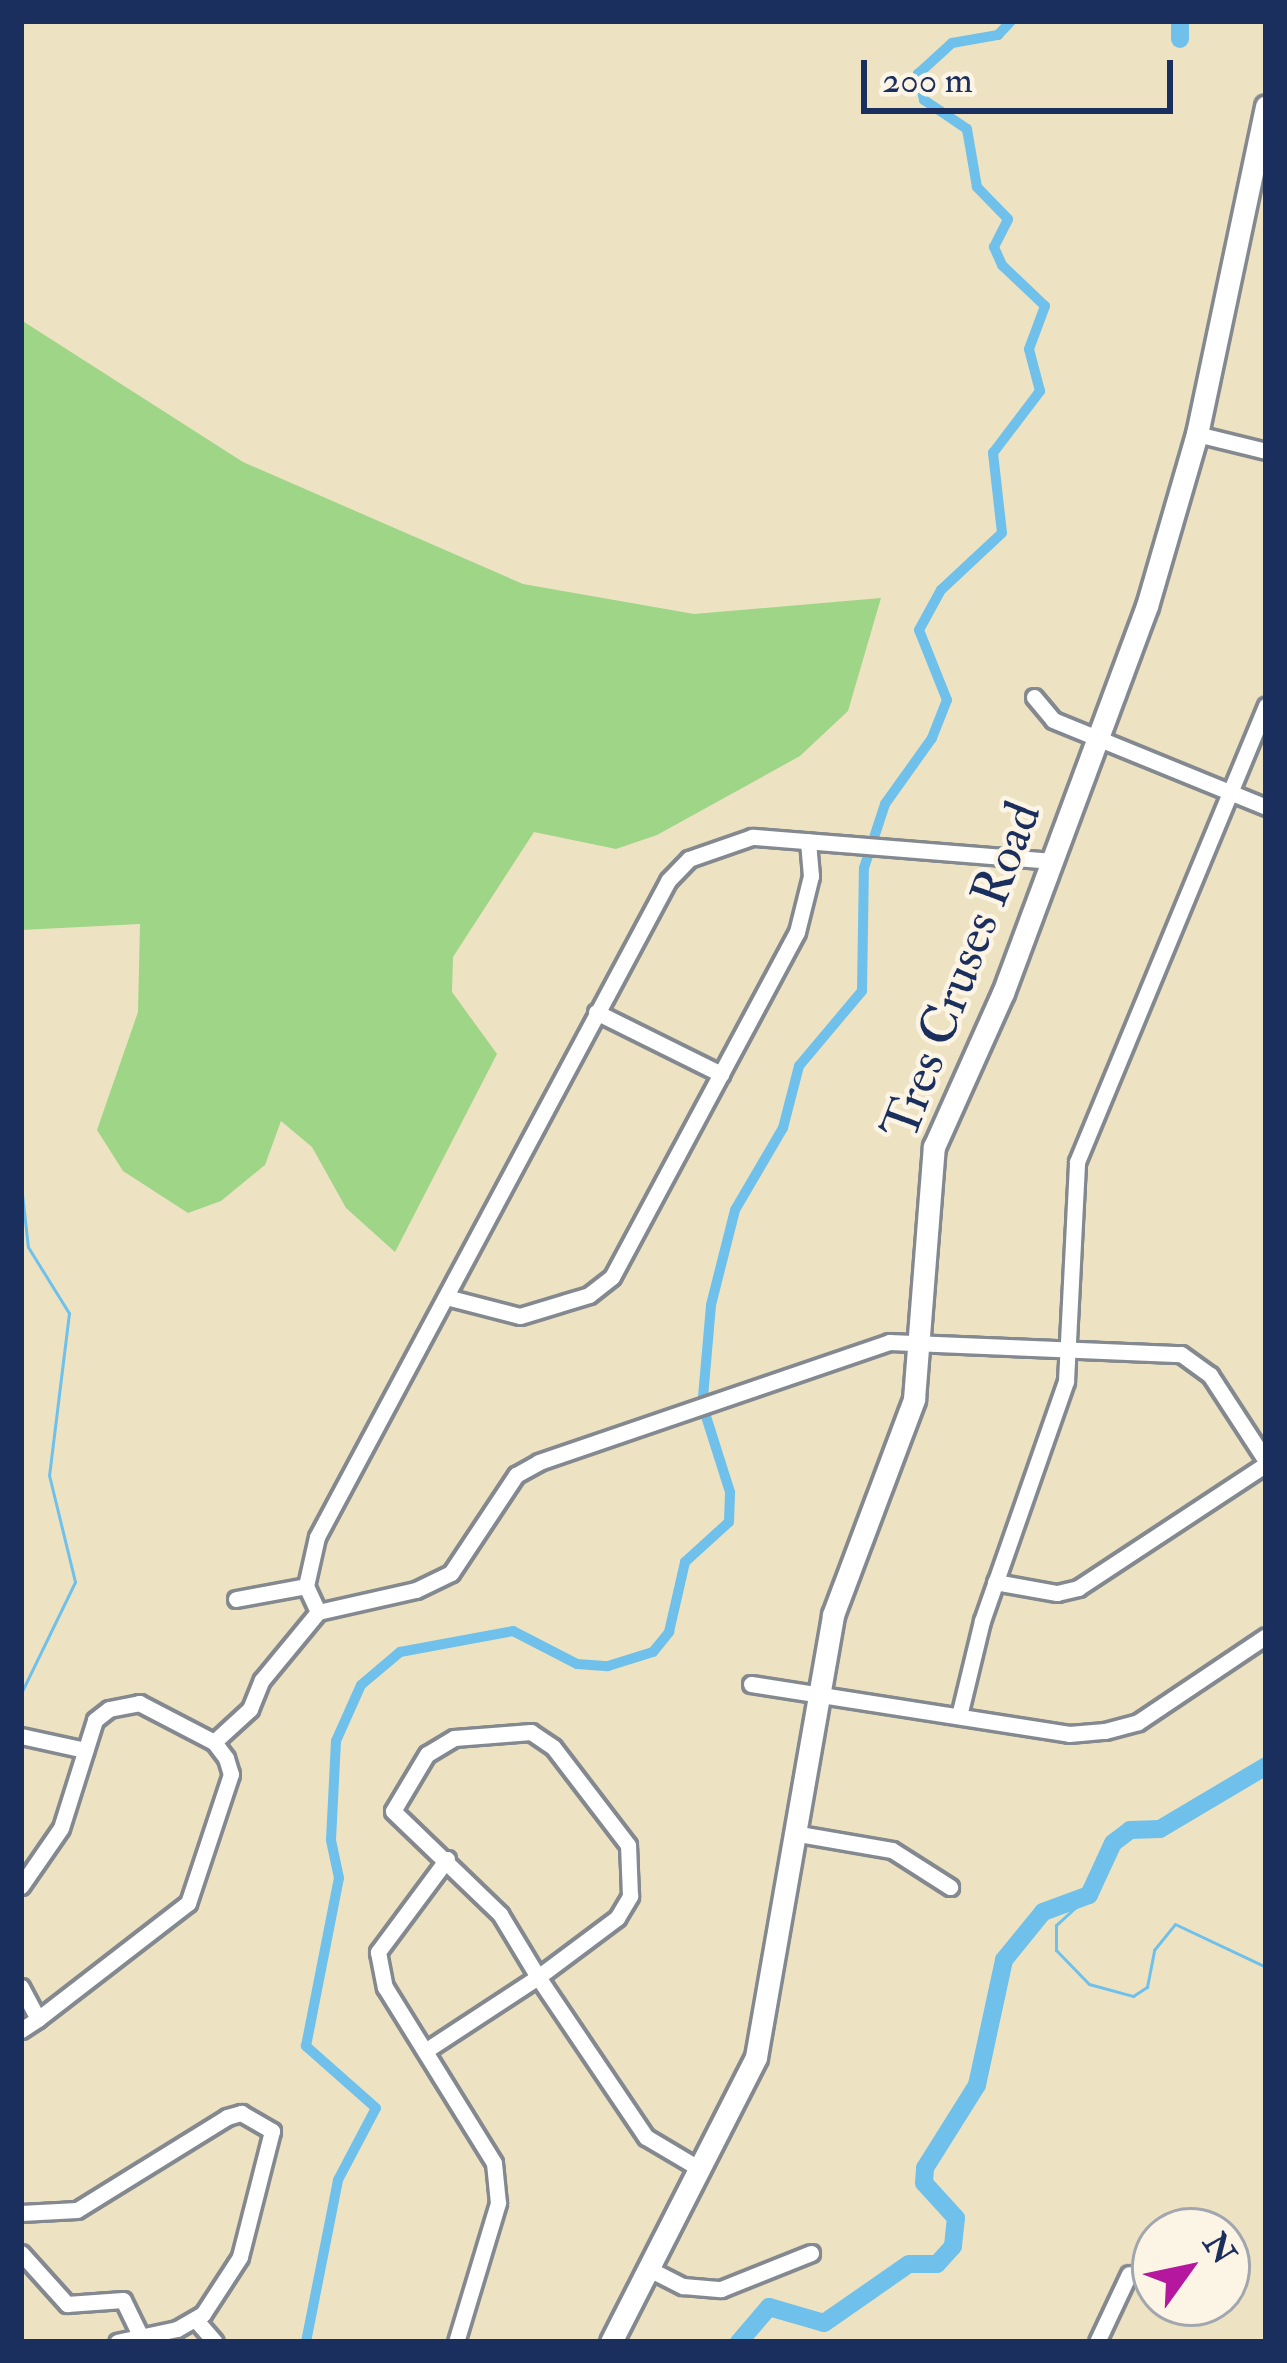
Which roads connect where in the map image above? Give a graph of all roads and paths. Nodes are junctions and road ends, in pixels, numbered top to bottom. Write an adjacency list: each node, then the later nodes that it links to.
1 (1266, 106): 2 (main road, Tres Cruses Road)
2 (1197, 434): 3 (street); 6 (main road, Tres Cruses Road)
3 (1266, 451)
4 (1034, 697): 6 (street)
5 (1266, 706): 7 (street)
6 (1096, 739): 7 (street); 10 (main road, Tres Cruses Road)
7 (1234, 791): 8 (street); 15 (street)
8 (1266, 808)
9 (808, 841): 10 (street); 11 (street); 12 (street)
10 (1053, 861): 14 (main road, Tres Cruses Road)
11 (596, 1012): 12 (street); 13 (street)
12 (721, 1074): 13 (street)
13 (450, 1298): 18 (street)
14 (923, 1343): 15 (street); 20 (street); 23 (main road, Tres Cruses Road)
15 (1069, 1349): 16 (street); 17 (street)
16 (1266, 1462): 17 (street)
17 (995, 1582): 24 (street)
18 (305, 1586): 19 (street); 20 (street)
19 (236, 1599)
20 (318, 1612): 26 (street)
21 (1266, 1636): 24 (street)
22 (751, 1684): 23 (street)
23 (820, 1694): 24 (street); 28 (main road, Tres Cruses Road)
24 (959, 1716)
25 (21, 1736): 27 (street)
26 (214, 1742): 27 (street); 34 (street)
27 (85, 1750): 30 (street)
28 (799, 1834): 31 (street); 37 (main road, Tres Cruses Road)
29 (447, 1859): 32 (street); 32 (street); 36 (street)
30 (21, 1886)
31 (950, 1887)
32 (538, 1978): 36 (street); 37 (street)
33 (21, 1987): 34 (street)
34 (38, 2019): 35 (street)
35 (21, 2030)
36 (425, 2050): 45 (street)
37 (700, 2169): 41 (main road, Tres Cruses Road)
38 (21, 2213): 43 (street)
39 (21, 2253): 44 (street)
40 (812, 2253): 41 (street)
41 (649, 2269): 48 (main road, Tres Cruses Road)
42 (1129, 2274): 49 (street)
43 (195, 2319): 44 (street); 47 (street)
44 (141, 2337): 46 (street)
45 (463, 2340)
46 (117, 2342)
47 (215, 2342)
48 (611, 2342)
49 (1097, 2342)

